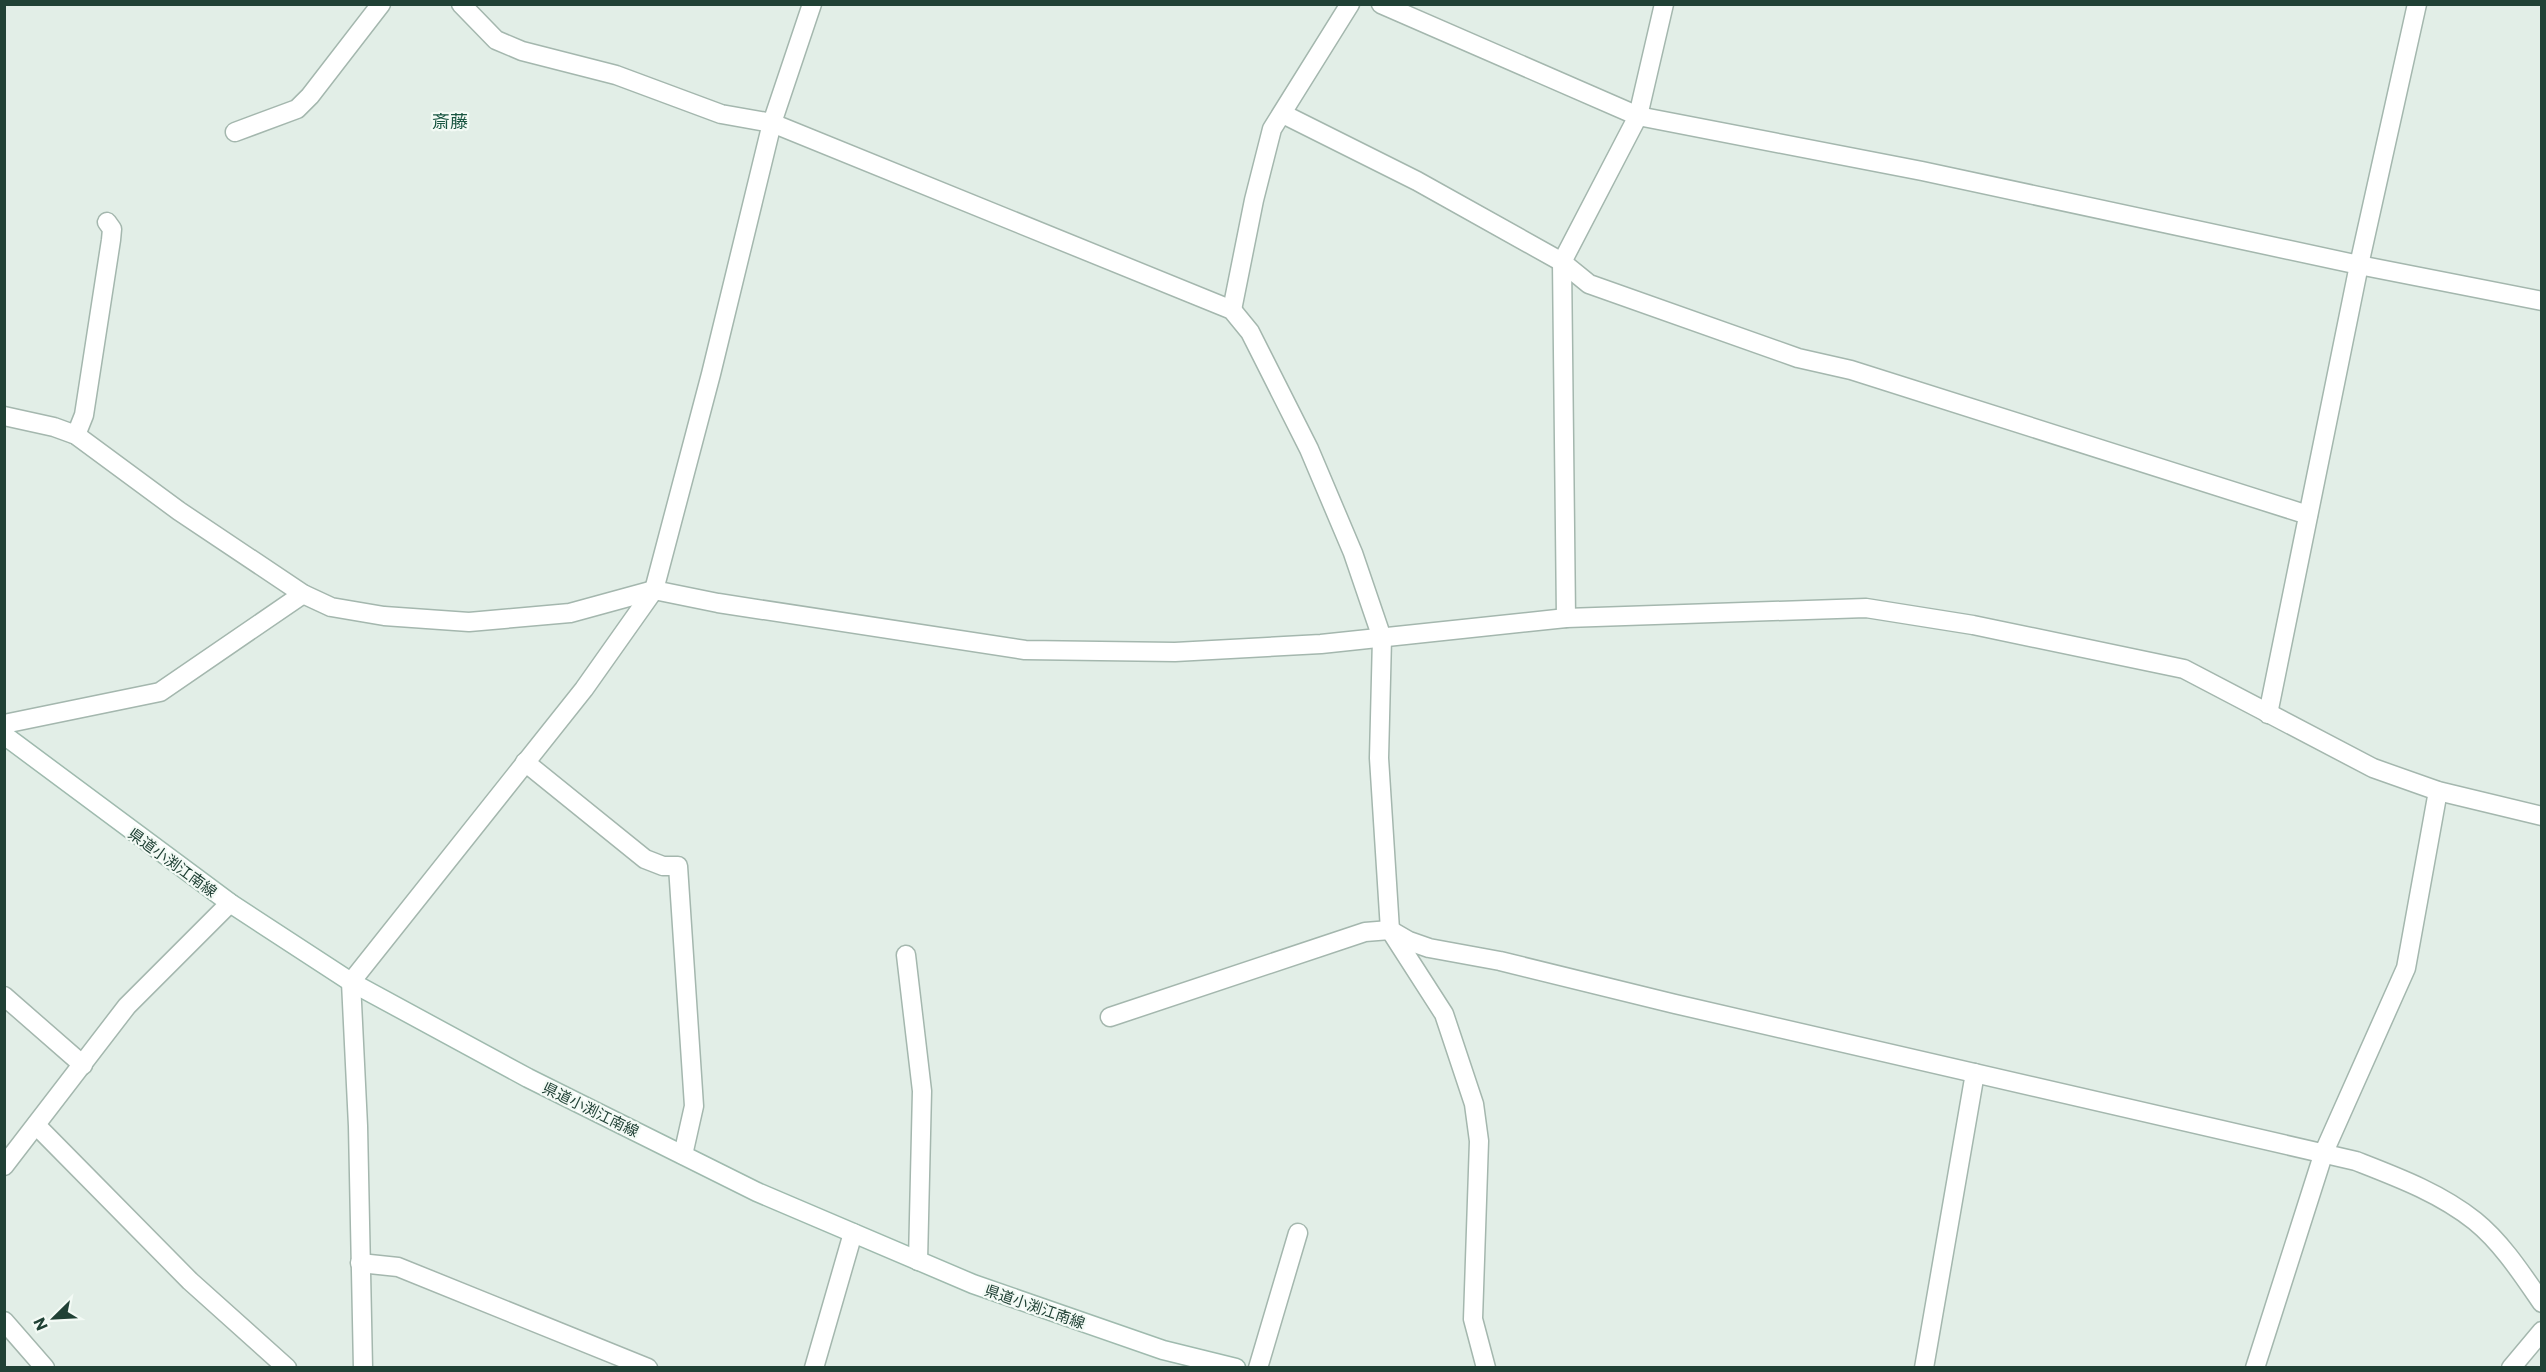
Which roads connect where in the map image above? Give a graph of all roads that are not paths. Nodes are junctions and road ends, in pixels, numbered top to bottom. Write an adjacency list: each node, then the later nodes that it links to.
1 (381, 4): 11 (street)
2 (462, 4): 10 (street)
3 (812, 4): 10 (street)
4 (1350, 4): 8 (street)
5 (1381, 4): 9 (street)
6 (1664, 4): 9 (street)
7 (2417, 4): 14 (street)
8 (1282, 114): 13 (street); 16 (street)
9 (1638, 116): 13 (street); 14 (street)
10 (772, 123): 16 (street); 20 (street)
11 (235, 132)
12 (107, 222): 18 (street)
13 (1562, 262): 19 (street); 22 (street)
14 (2359, 265): 15 (street); 19 (street)
15 (2541, 302)
16 (1232, 310): 23 (street)
17 (4, 416): 18 (street)
18 (76, 435): 21 (street)
19 (2308, 515): 24 (street)
20 (654, 590): 21 (street); 23 (street); 27 (street)
21 (303, 594): 25 (street)
22 (1566, 618): 23 (street); 24 (street)
23 (1382, 638): 31 (street)
24 (2268, 714): 28 (street)
25 (4, 724)
26 (4, 735): 30 (street, 県道小渕江南線)
27 (525, 762): 33 (street); 40 (street)
28 (2438, 791): 29 (street); 39 (street)
29 (2541, 816)
30 (230, 903): 33 (street, 県道小渕江南線); 36 (street)
31 (1390, 930): 35 (street); 37 (street); 56 (street)
32 (906, 955): 44 (street)
33 (351, 982): 40 (street, 県道小渕江南線); 45 (street)
34 (4, 996): 36 (street)
35 (1110, 1017)
36 (83, 1065): 38 (street)
37 (1975, 1073): 39 (street); 57 (street)
38 (36, 1125): 41 (street); 50 (street)
39 (2324, 1152): 46 (street); 58 (street)
40 (683, 1155): 42 (street, 県道小渕江南線)
41 (4, 1166)
42 (853, 1233): 44 (street, 県道小渕江南線); 53 (street)
43 (1298, 1233): 55 (street)
44 (918, 1261): 54 (street, 県道小渕江南線)
45 (360, 1263): 51 (street); 52 (street)
46 (2541, 1303)
47 (4, 1321): 49 (street)
48 (2541, 1331): 59 (street)
49 (45, 1368)
50 (287, 1368)
51 (363, 1368)
52 (648, 1368)
53 (814, 1368)
54 (1236, 1368)
55 (1258, 1368)
56 (1486, 1368)
57 (1924, 1368)
58 (2255, 1368)
59 (2511, 1368)

